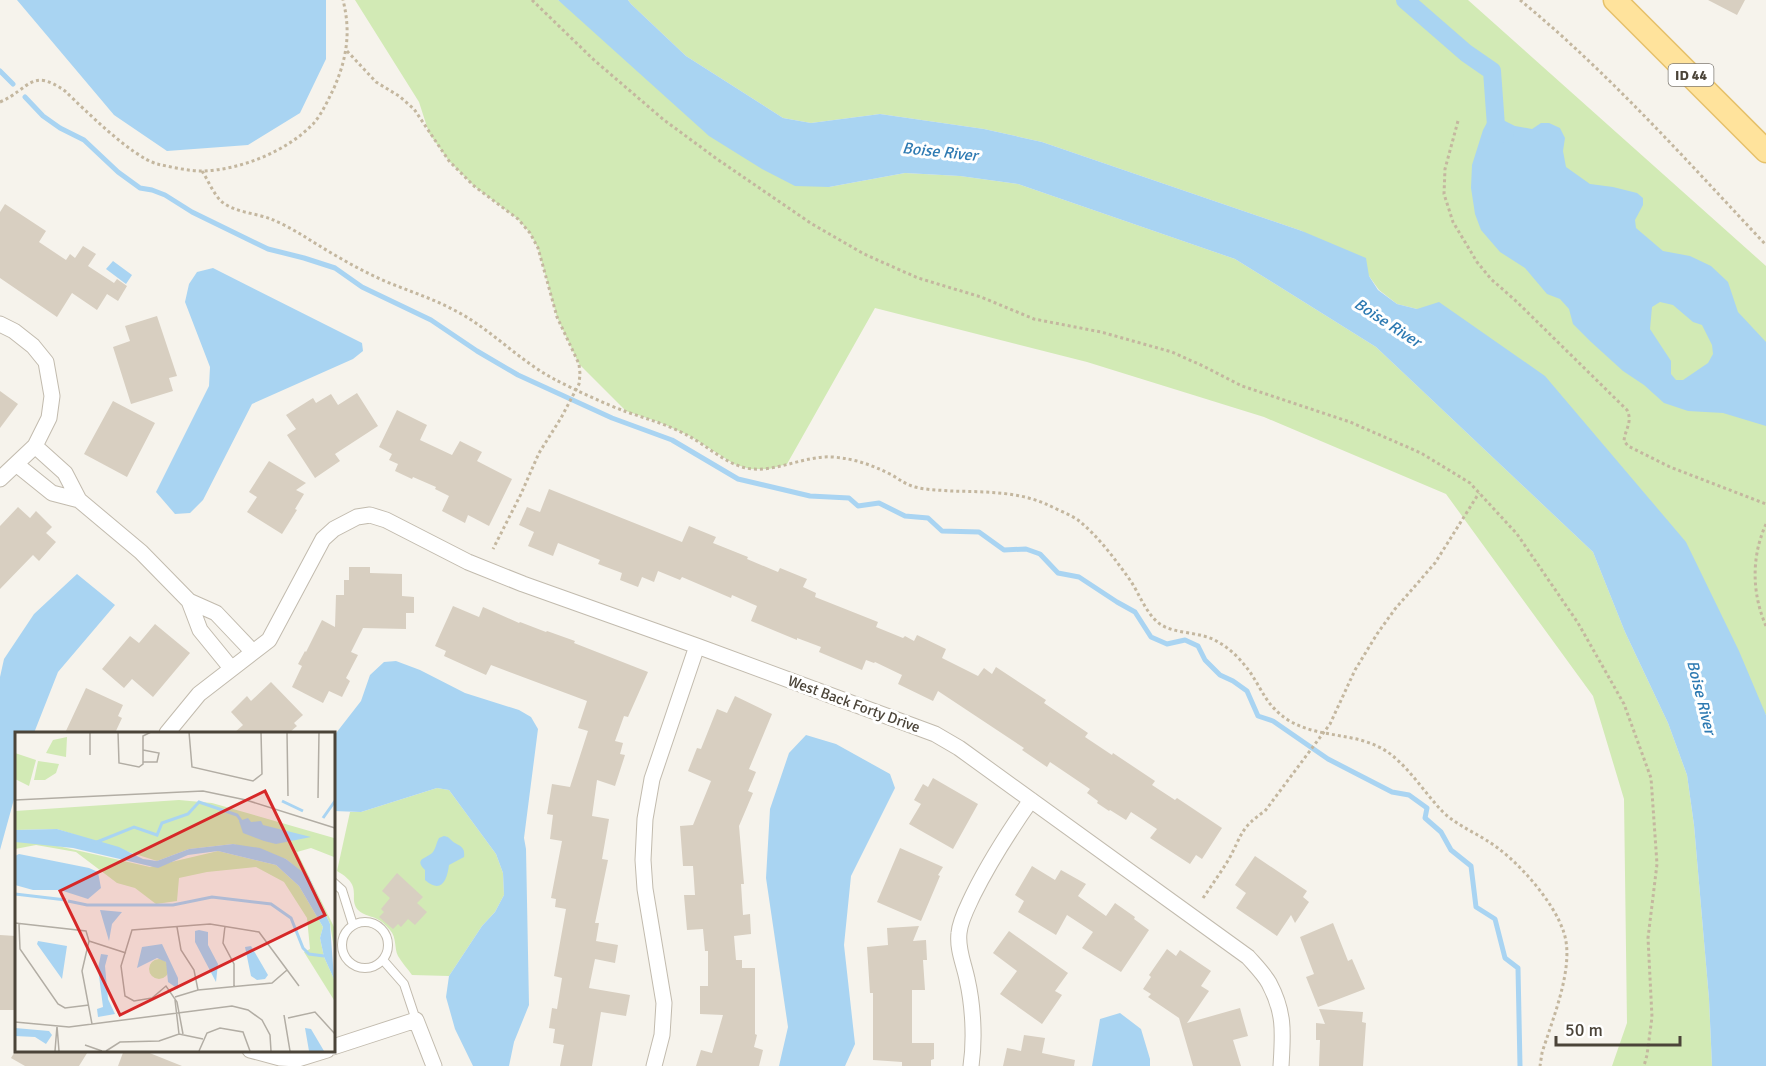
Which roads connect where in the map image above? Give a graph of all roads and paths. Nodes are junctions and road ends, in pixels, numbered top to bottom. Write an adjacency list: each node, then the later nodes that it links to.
1 (343, 0): 5 (path)
2 (532, 0): 16 (path)
3 (1520, 0): 10 (path)
4 (1615, 0): 8 (main road, ID 44)
5 (347, 51): 9 (path); 12 (path)
6 (0, 102): 9 (path)
7 (1458, 121): 18 (path)
8 (1766, 151)
9 (202, 171): 12 (path)
10 (1766, 245)
11 (0, 324): 13 (street)
12 (576, 389): 20 (path); 27 (path)
13 (35, 446): 14 (street); 17 (street)
14 (16, 464): 15 (street); 17 (street)
15 (0, 478)
16 (1479, 493): 27 (path); 42 (path)
17 (79, 500): 21 (street)
18 (1766, 504)
19 (1766, 524): 22 (path)
20 (493, 549)
21 (189, 601): 24 (street); 25 (street)
22 (1766, 626)
23 (697, 646): 24 (street, West Back Forty Drive); 28 (street, West Back Forty Drive); 38 (street)
24 (254, 652): 25 (street)
25 (231, 669): 26 (street)
26 (168, 732)
27 (1323, 734): 30 (path); 41 (path)
28 (1031, 800): 39 (street); 40 (street, West Back Forty Drive)
29 (334, 883): 31 (lane)
30 (1203, 898)
31 (353, 925): 32 (lane); 32 (lane)
32 (384, 960): 33 (lane)
33 (416, 1020): 34 (street); 37 (street)
34 (334, 1047)
35 (254, 1051): 36 (street)
36 (324, 1051)
37 (434, 1066)
38 (654, 1066)
39 (971, 1066)
40 (1281, 1066)
41 (1540, 1066)
42 (1644, 1066)

